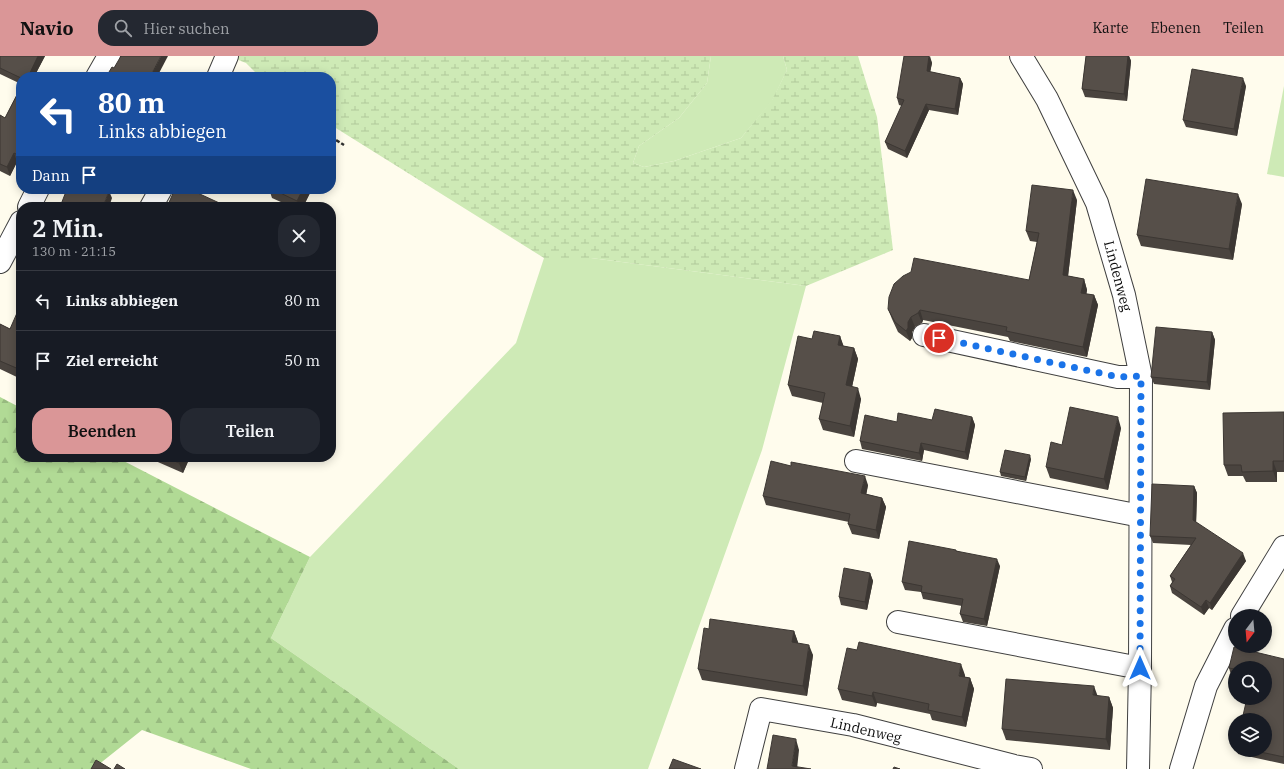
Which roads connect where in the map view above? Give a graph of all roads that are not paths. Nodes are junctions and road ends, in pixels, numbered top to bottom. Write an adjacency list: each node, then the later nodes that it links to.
1 (108, 56): 4 (street)
2 (228, 56): 5 (street)
3 (1021, 56): 9 (street, Lindenweg)
4 (100, 72)
5 (220, 72)
6 (16, 232): 7 (street)
7 (0, 262)
8 (924, 335): 9 (street)
9 (1141, 376): 11 (street, Lindenweg)
10 (856, 460): 11 (street)
11 (1140, 516): 16 (street, Lindenweg)
12 (1284, 547): 13 (street)
13 (1246, 609)
14 (898, 622): 16 (street)
15 (1228, 644): 20 (street)
16 (1140, 668): 19 (street, Lindenweg)
17 (746, 769): 18 (street, Lindenweg)
18 (1032, 769)
19 (1138, 769)
20 (1181, 769)

